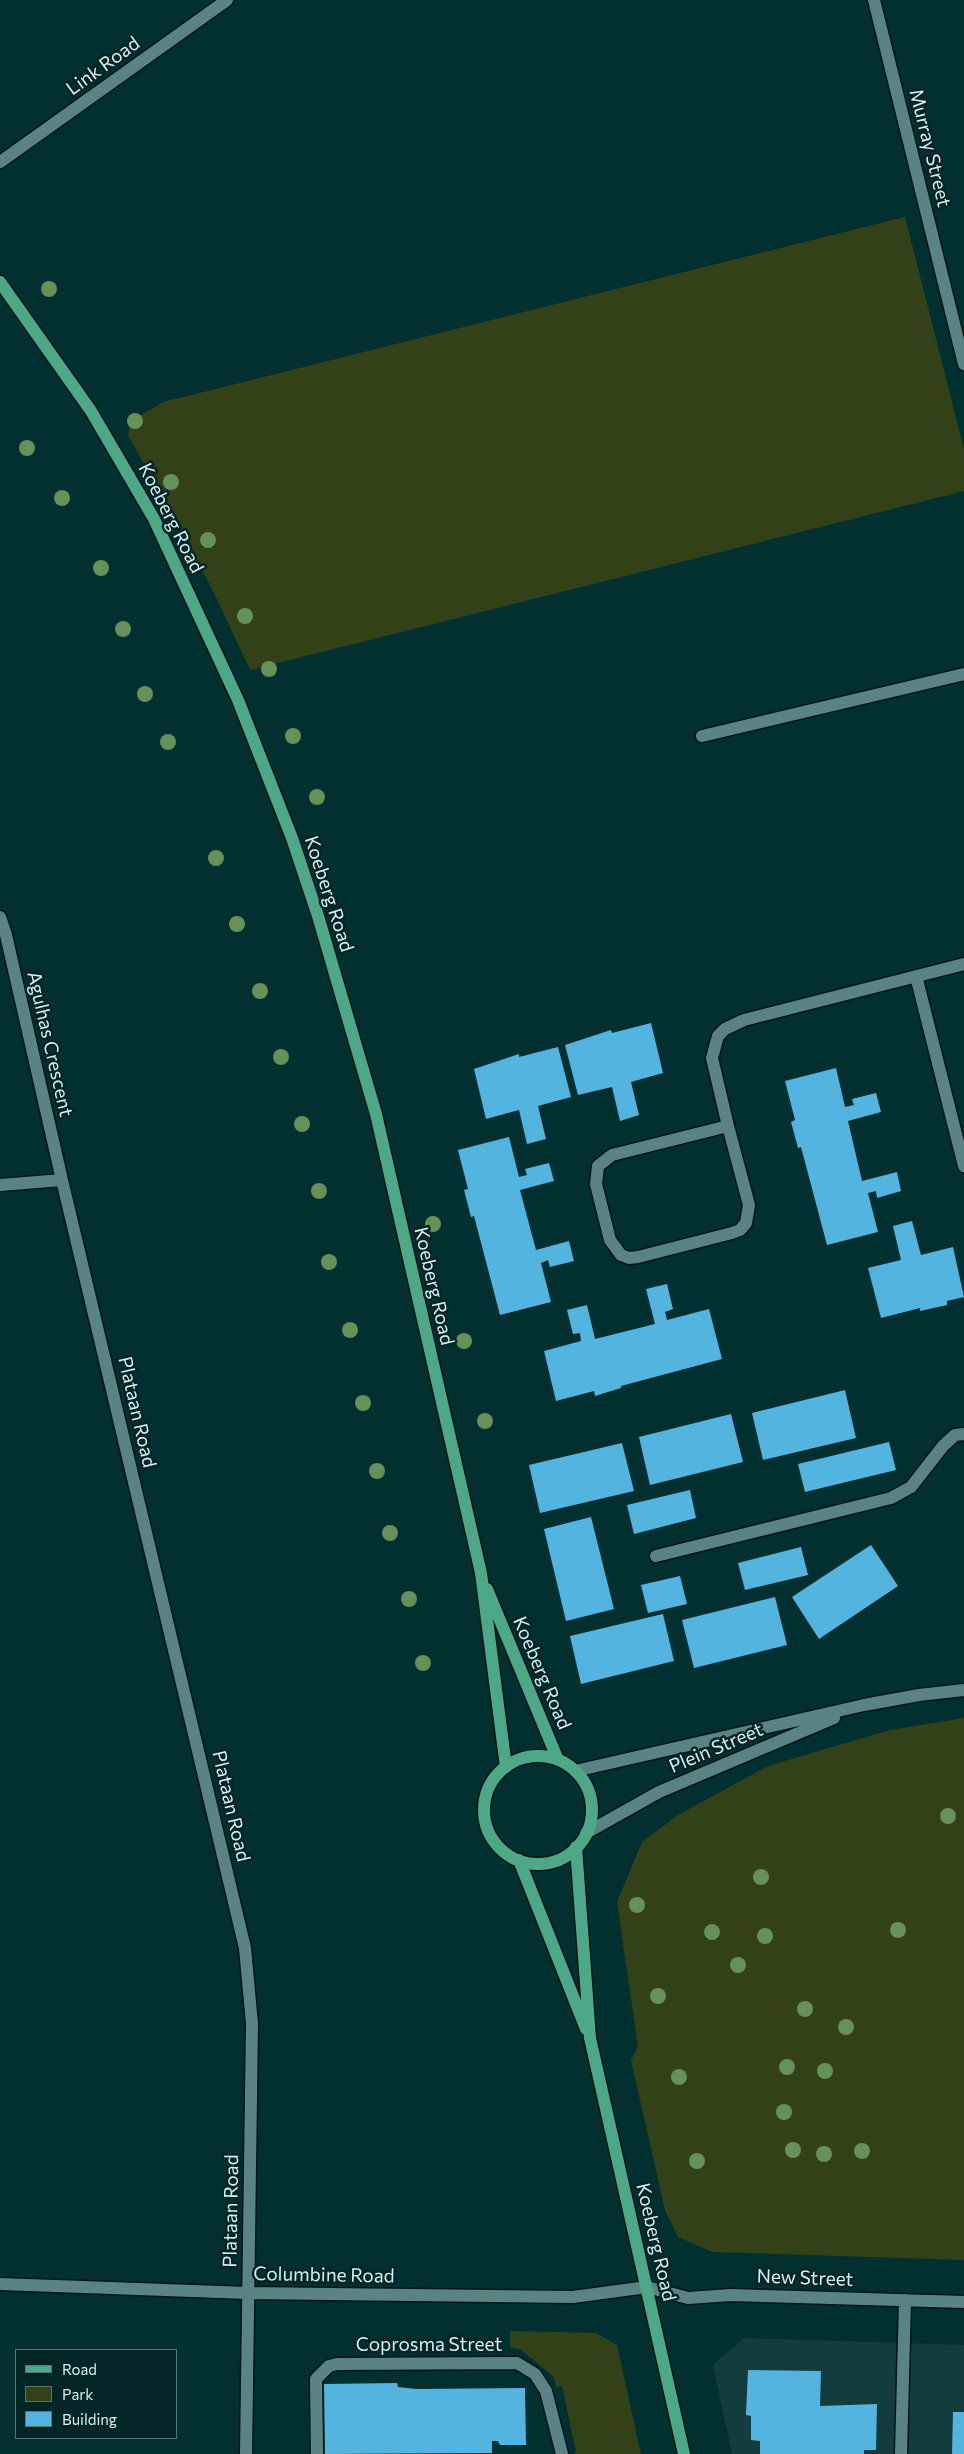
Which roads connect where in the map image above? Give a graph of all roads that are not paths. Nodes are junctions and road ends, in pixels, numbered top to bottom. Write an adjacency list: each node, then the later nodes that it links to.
1 (227, 0): 3 (street, Link Road)
2 (874, 0): 5 (street, Murray Street)
3 (0, 162)
4 (0, 282): 17 (main road, Koeberg Road)
5 (964, 364)
6 (964, 674): 7 (street)
7 (702, 736)
8 (0, 917): 13 (street, Agulhas Crescent)
9 (964, 964): 10 (street)
10 (916, 976): 11 (street); 12 (street)
11 (728, 1126): 11 (street)
12 (964, 1166)
13 (62, 1180): 14 (street); 29 (street, Plataan Road)
14 (0, 1185)
15 (964, 1434): 16 (street)
16 (656, 1556)
17 (481, 1573): 20 (main road, Koeberg Road); 21 (main road, Koeberg Road)
18 (964, 1690): 19 (street, Plein Street)
19 (864, 1705): 22 (street, Plein Street); 23 (street, Plein Street)
20 (558, 1760): 21 (main road); 22 (main road)
21 (506, 1766): 25 (main road)
22 (575, 1771): 23 (main road)
23 (586, 1833): 24 (main road)
24 (576, 1847): 25 (main road); 26 (main road, Koeberg Road)
25 (519, 1860): 26 (main road, Koeberg Road)
26 (590, 2038): 28 (main road, Koeberg Road)
27 (0, 2284): 29 (street, Columbine Road)
28 (647, 2287): 29 (street, Columbine Road); 30 (street, New Street); 35 (main road, Koeberg Road)
29 (248, 2293): 32 (street, Plataan Road)
30 (905, 2300): 31 (street, New Street); 36 (street)
31 (964, 2302)
32 (246, 2454)
33 (317, 2454): 34 (street, Coprosma Street)
34 (562, 2454)
35 (684, 2454)
36 (901, 2454)

